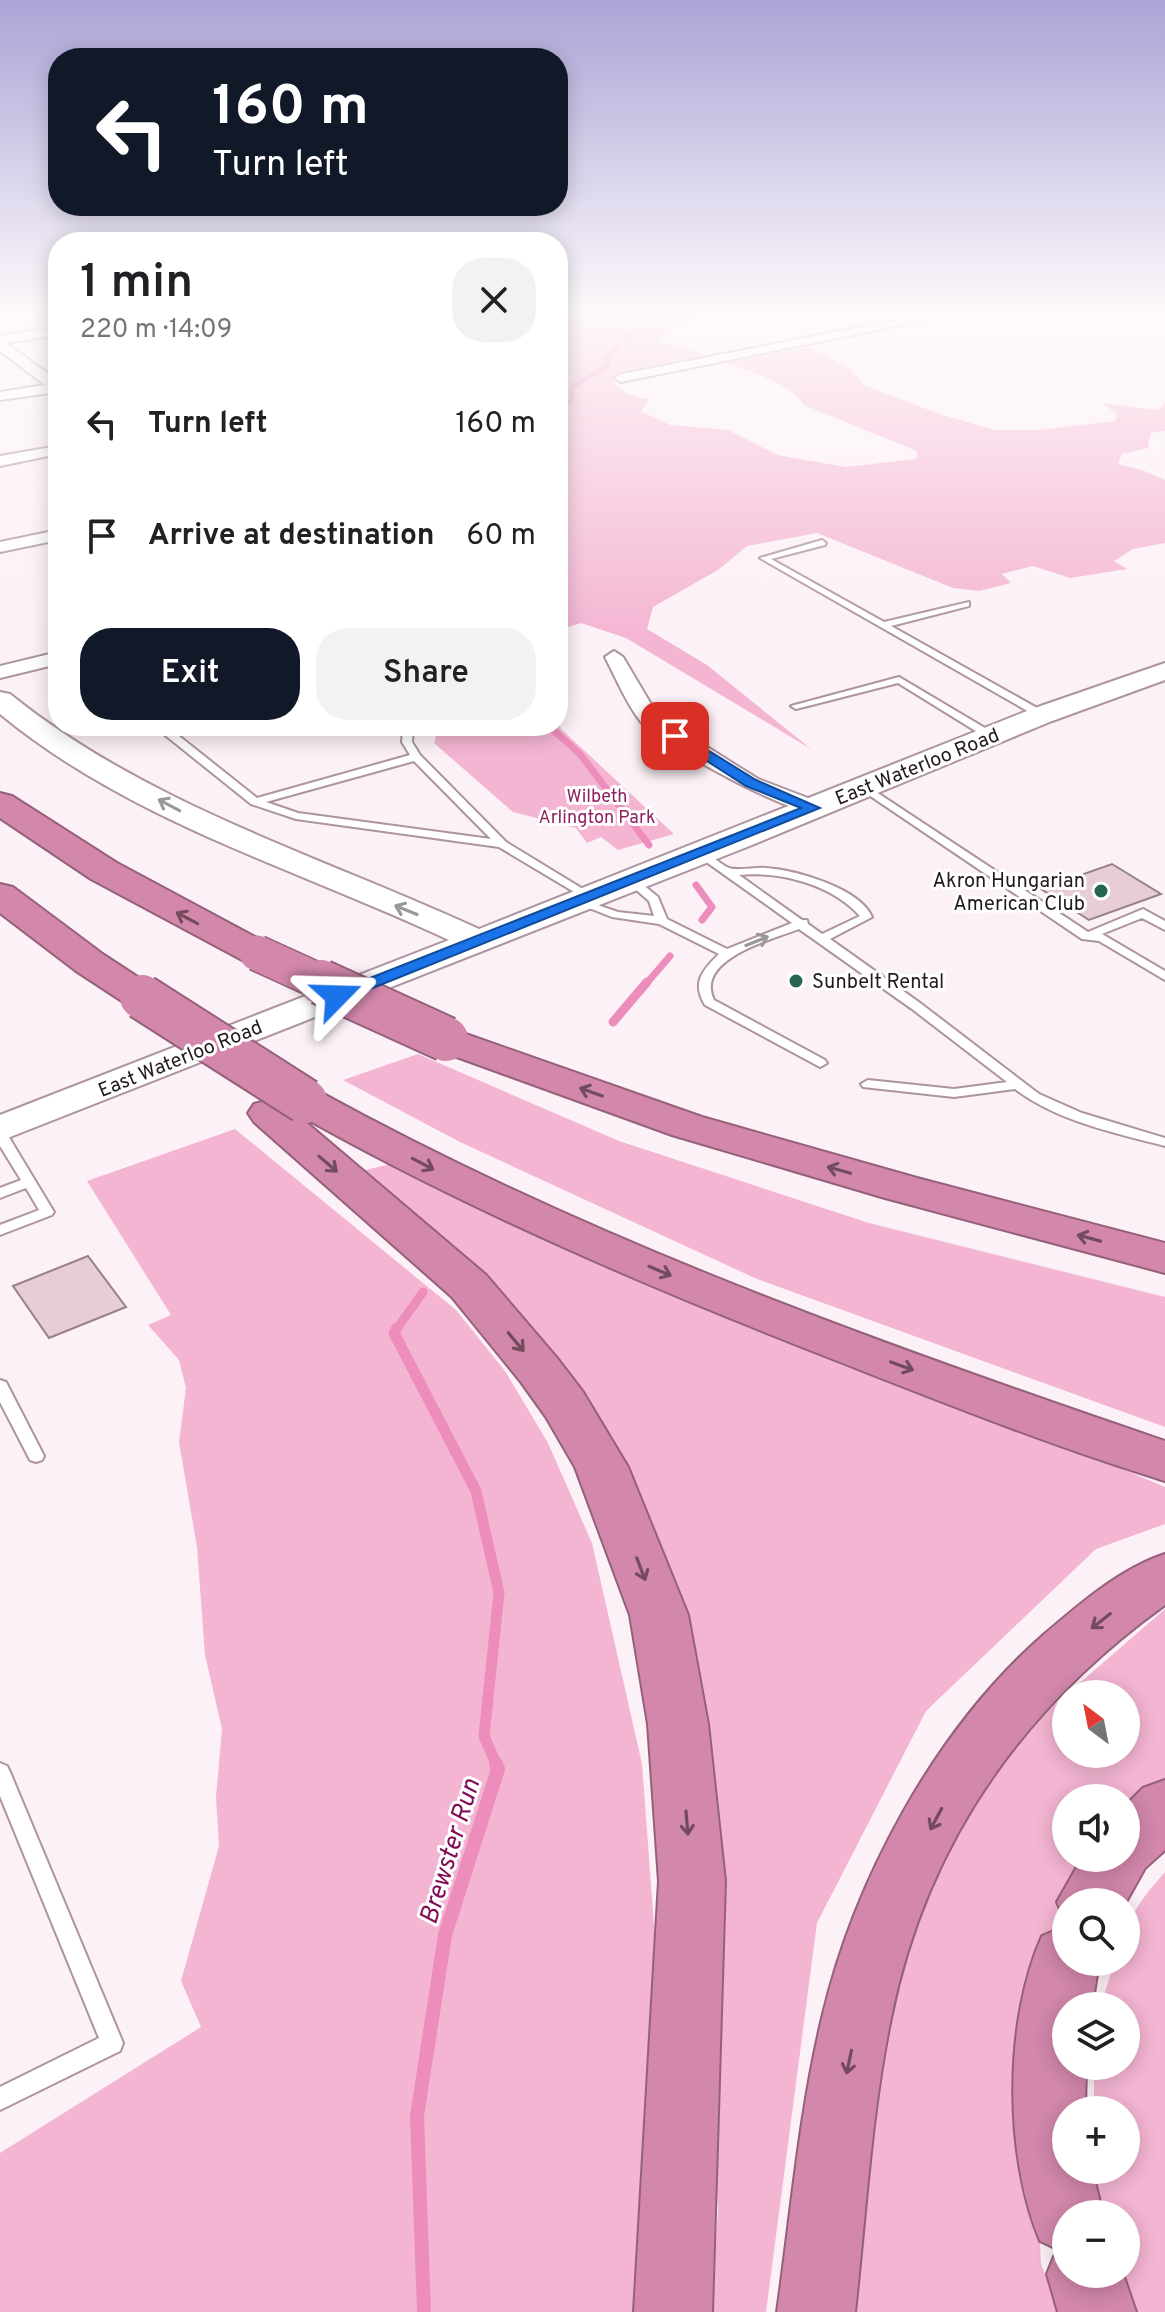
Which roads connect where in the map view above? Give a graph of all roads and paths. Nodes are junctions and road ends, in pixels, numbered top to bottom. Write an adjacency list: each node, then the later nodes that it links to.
1 (48, 452): 2 (street)
2 (0, 461)
3 (48, 537): 5 (street)
4 (822, 543): 7 (lane)
5 (0, 547)
6 (966, 604): 7 (lane)
7 (884, 625): 14 (lane)
8 (614, 657): 24 (street)
9 (48, 660): 11 (street)
10 (1165, 671): 14 (main road, East Waterloo Road)
11 (0, 672)
12 (0, 700): 15 (main road, one-way to 12)
13 (796, 706): 19 (lane)
14 (1042, 715): 19 (main road, East Waterloo Road)
15 (48, 735)
16 (49, 736): 36 (main road, one-way to 16)
17 (173, 736): 22 (lane)
18 (407, 736): 20 (lane)
19 (991, 736): 21 (main road, East Waterloo Road)
20 (416, 757): 22 (lane); 25 (lane)
21 (864, 787): 24 (main road, East Waterloo Road); 34 (lane)
22 (255, 802): 25 (lane)
23 (0, 803): 48 (highway, one-way to 23, bridge)
24 (813, 808): 26 (main road, East Waterloo Road)
25 (502, 844): 29 (lane)
26 (702, 854): 27 (lane); 28 (main road, East Waterloo Road)
27 (732, 872): 32 (lane); 35 (lane)
28 (632, 881): 29 (main road, East Waterloo Road); 31 (lane)
29 (585, 899): 31 (lane); 36 (main road, East Waterloo Road)
30 (8, 900): 42 (highway)
31 (662, 921): 37 (lane)
32 (803, 923): 35 (lane); 37 (lane, one-way to 32)
33 (1165, 926): 34 (lane)
34 (1086, 936): 38 (lane)
35 (823, 938): 41 (lane)
36 (478, 941): 43 (main road, East Waterloo Road)
37 (727, 953): 39 (lane)
38 (1165, 976)
39 (820, 1063)
40 (868, 1084): 41 (lane)
41 (1017, 1085): 44 (lane)
42 (287, 1107): 51 (highway, one-way to 51); 60 (highway, one-way to 60)
43 (0, 1132): 45 (lane)
44 (1165, 1142)
45 (29, 1182): 46 (lane); 47 (lane)
46 (0, 1193)
47 (0, 1230)
48 (1154, 1253)
49 (0, 1386): 50 (lane)
50 (36, 1456)
51 (1165, 1461)
52 (1165, 1576): 61 (highway, one-way to 61)
53 (0, 1772): 57 (lane)
54 (1165, 1808): 55 (highway)
55 (1140, 1833)
56 (1062, 1976): 58 (highway)
57 (0, 2099)
58 (1061, 2200)
59 (1089, 2288): 62 (highway)
60 (673, 2312)
61 (816, 2312)
62 (1097, 2312)

